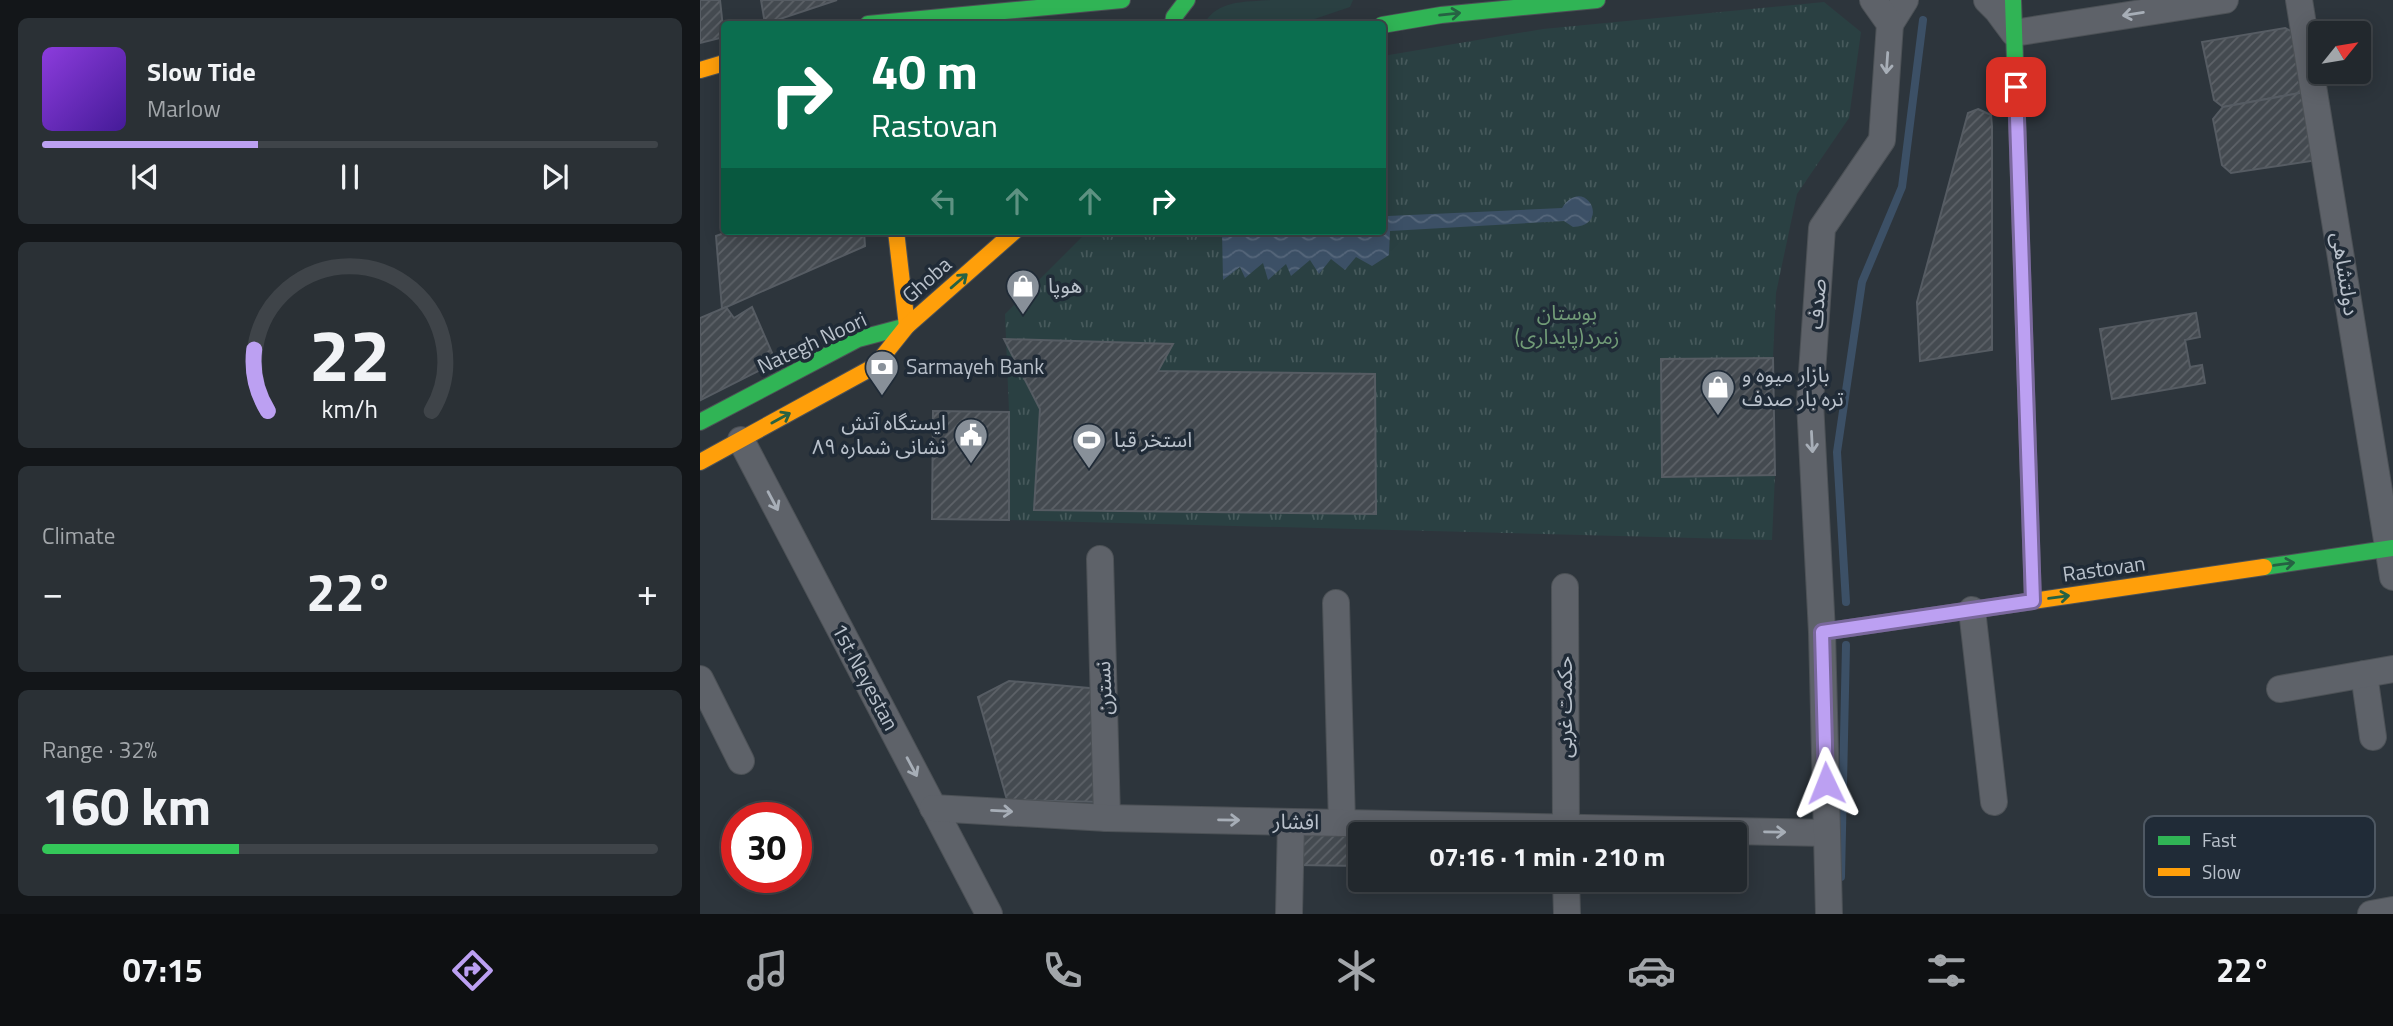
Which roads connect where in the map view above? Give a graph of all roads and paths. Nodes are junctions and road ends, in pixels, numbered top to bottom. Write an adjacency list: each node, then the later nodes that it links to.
1 (1122, 0): 10 (street)
2 (1186, 0): 15 (street)
3 (1597, 0): 16 (street, one-way to 3)
4 (1873, 0): 17 (street)
5 (1905, 0): 17 (street)
6 (1986, 0): 18 (street)
7 (2013, 0): 18 (street)
8 (2225, 0): 11 (street)
9 (2299, 0): 27 (street, دولتشاهی)
10 (1113, 1): 12 (street); 13 (street)
11 (2173, 4): 18 (street, one-way to 18)
12 (1008, 5): 14 (street)
13 (1133, 18)
14 (871, 21)
15 (1174, 21)
16 (1386, 24)
17 (1890, 24): 34 (street, صدف, one-way to 34)
18 (2014, 33): 31 (street)
19 (721, 64): 20 (street)
20 (700, 70)
21 (896, 235): 23 (street, Ghoba)
22 (1010, 235): 23 (street, Ghoba, one-way to 22)
23 (907, 326): 24 (street, Nategh Noori); 25 (street, Nategh Noori, one-way to 23)
24 (700, 422)
25 (741, 440): 26 (street, Nategh Noori); 42 (street, 1st Neyestan, one-way to 42)
26 (700, 462)
27 (2391, 548): 29 (street, دولتشاهی); 31 (street, Rastovan, one-way to 27)
28 (1100, 559): 43 (street, نسترن)
29 (2393, 577)
30 (1564, 587): 45 (street, حکمت غربی)
31 (2033, 601): 33 (street, Rastovan)
32 (1336, 603): 46 (street)
33 (1972, 610): 34 (street, Rastovan); 41 (street)
34 (1822, 632): 49 (street, صدف)
35 (2393, 669): 36 (street)
36 (2364, 674): 38 (street); 39 (street)
37 (700, 679): 40 (street)
38 (2280, 689)
39 (2372, 737)
40 (741, 761)
41 (1994, 802)
42 (933, 808): 43 (street, افشار, one-way to 43); 52 (street, 1st Neyestan)
43 (1107, 818): 44 (street, افشار, one-way to 44)
44 (1291, 822): 46 (street, افشار); 53 (street)
45 (1566, 822)
46 (1342, 823): 47 (street, افشار)
47 (1348, 823)
48 (1747, 832): 49 (street, افشار, one-way to 49)
49 (1827, 833): 55 (street, صدف)
50 (1566, 892): 54 (street)
51 (2393, 910): 56 (street)
52 (989, 914)
53 (1289, 914)
54 (1567, 914)
55 (1829, 914)
56 (2371, 914)

